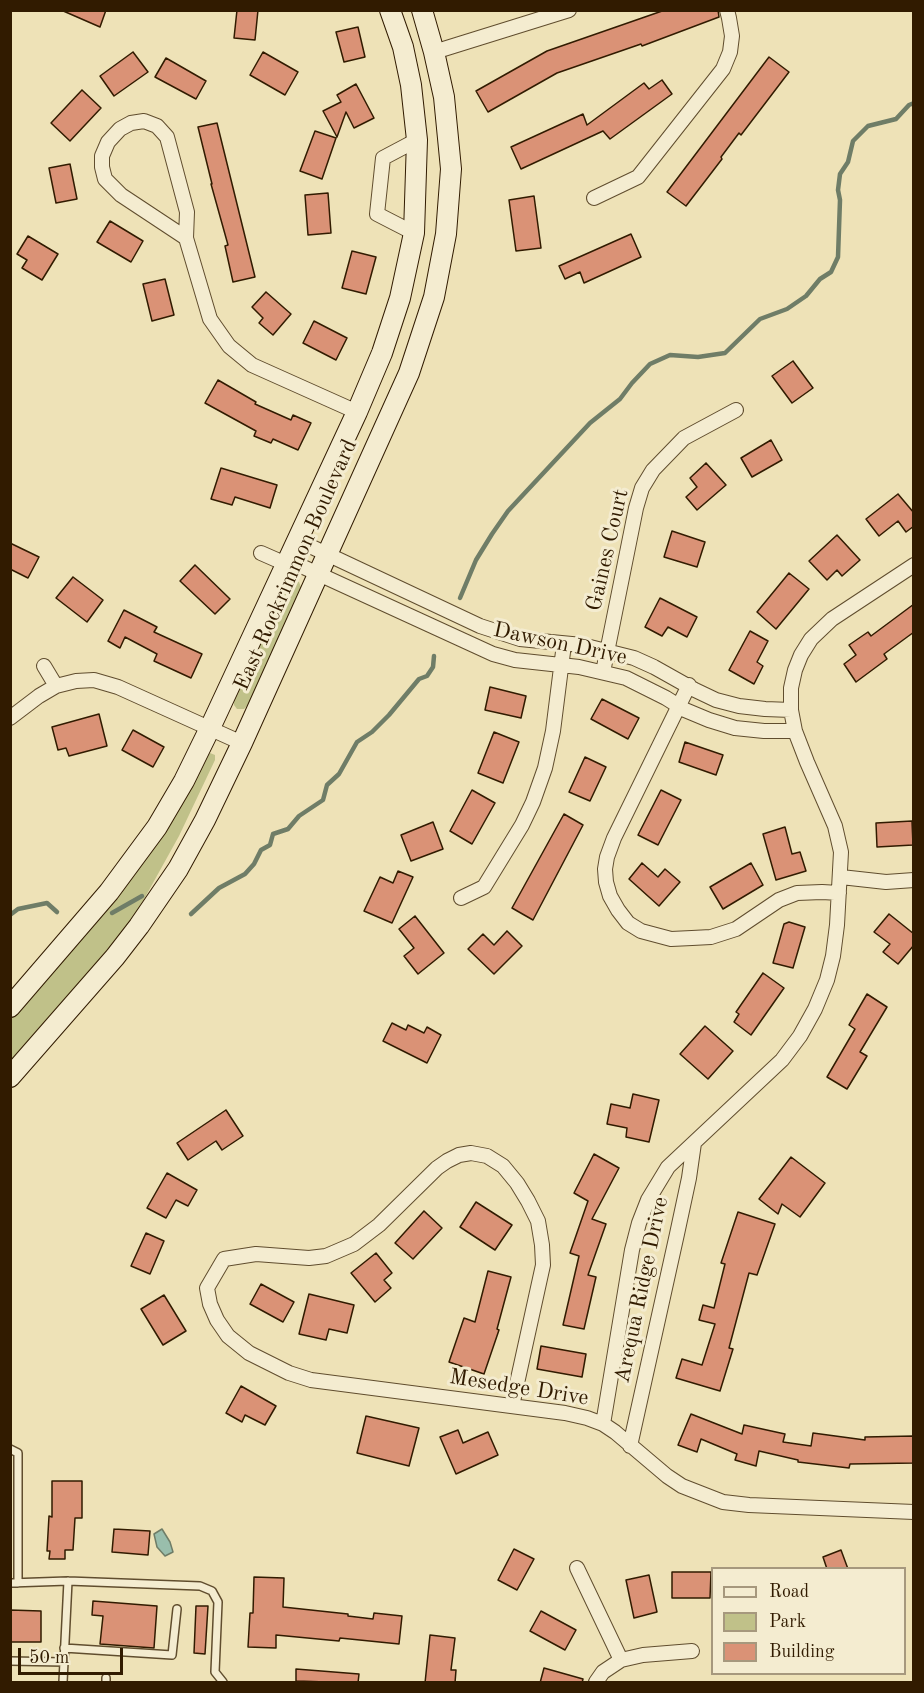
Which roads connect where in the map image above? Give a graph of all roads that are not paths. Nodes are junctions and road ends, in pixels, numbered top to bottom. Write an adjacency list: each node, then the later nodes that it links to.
1 (390, 10): 6 (main road, East Rockrimmon Boulevard)
2 (422, 10): 5 (main road, East Rockrimmon Boulevard)
3 (727, 10): 7 (street)
4 (563, 11): 5 (street)
5 (434, 52): 14 (main road, East Rockrimmon Boulevard)
6 (417, 140): 8 (main road, East Rockrimmon Boulevard); 8 (street)
7 (594, 198)
8 (414, 232): 11 (main road, East Rockrimmon Boulevard)
9 (186, 238): 9 (street); 11 (street)
10 (735, 410): 19 (street, Gaines Court)
11 (357, 412): 12 (main road, East Rockrimmon Boulevard)
12 (297, 540): 14 (street, Dawson Drive); 15 (main road, East Rockrimmon Boulevard)
13 (261, 553): 15 (street, Dawson Drive)
14 (328, 554): 17 (main road, East Rockrimmon Boulevard); 18 (street, Dawson Drive)
15 (287, 562): 17 (street, Dawson Drive); 28 (main road, East Rockrimmon Boulevard)
16 (914, 565): 26 (street, Arequa Ridge Drive)
17 (318, 574): 21 (street, Dawson Drive); 30 (main road, East Rockrimmon Boulevard)
18 (564, 644): 19 (street, Dawson Drive); 21 (street)
19 (608, 651): 22 (street, Gaines Court); 23 (street, Dawson Drive)
20 (44, 666): 24 (street)
21 (562, 666): 22 (street, Dawson Drive); 34 (street)
22 (603, 672): 25 (street, Dawson Drive)
23 (689, 685): 25 (street); 26 (street, Dawson Drive)
24 (56, 686): 27 (street); 28 (street)
25 (678, 705): 29 (street, Dawson Drive); 33 (street)
26 (791, 710): 29 (street, Arequa Ridge Drive)
27 (10, 718)
28 (210, 728): 30 (street); 35 (main road, East Rockrimmon Boulevard)
29 (795, 731): 31 (street, Arequa Ridge Drive)
30 (242, 743): 36 (main road, East Rockrimmon Boulevard)
31 (841, 877): 32 (street); 33 (street, Arequa Ridge Drive)
32 (914, 880)
33 (839, 893): 37 (street, Arequa Ridge Drive)
34 (461, 898)
35 (10, 1007)
36 (10, 1077)
37 (694, 1143): 39 (street, Arequa Ridge Drive); 40 (street, Arequa Ridge Drive)
38 (512, 1406): 38 (street, Mesedge Drive); 39 (street, Mesedge Drive)
39 (603, 1424): 40 (street, Mesedge Drive)
40 (630, 1446): 42 (street, Mesedge Drive)
41 (10, 1449): 45 (lane)
42 (914, 1512)
43 (577, 1568): 49 (street)
44 (68, 1581): 45 (lane); 47 (lane); 53 (lane)
45 (14, 1583)
46 (177, 1609): 47 (lane)
47 (64, 1648): 51 (lane)
48 (692, 1650): 49 (street)
49 (621, 1660): 54 (street)
50 (10, 1661): 51 (lane)
51 (64, 1662): 52 (lane)
52 (63, 1683)
53 (223, 1683)
54 (596, 1683)

